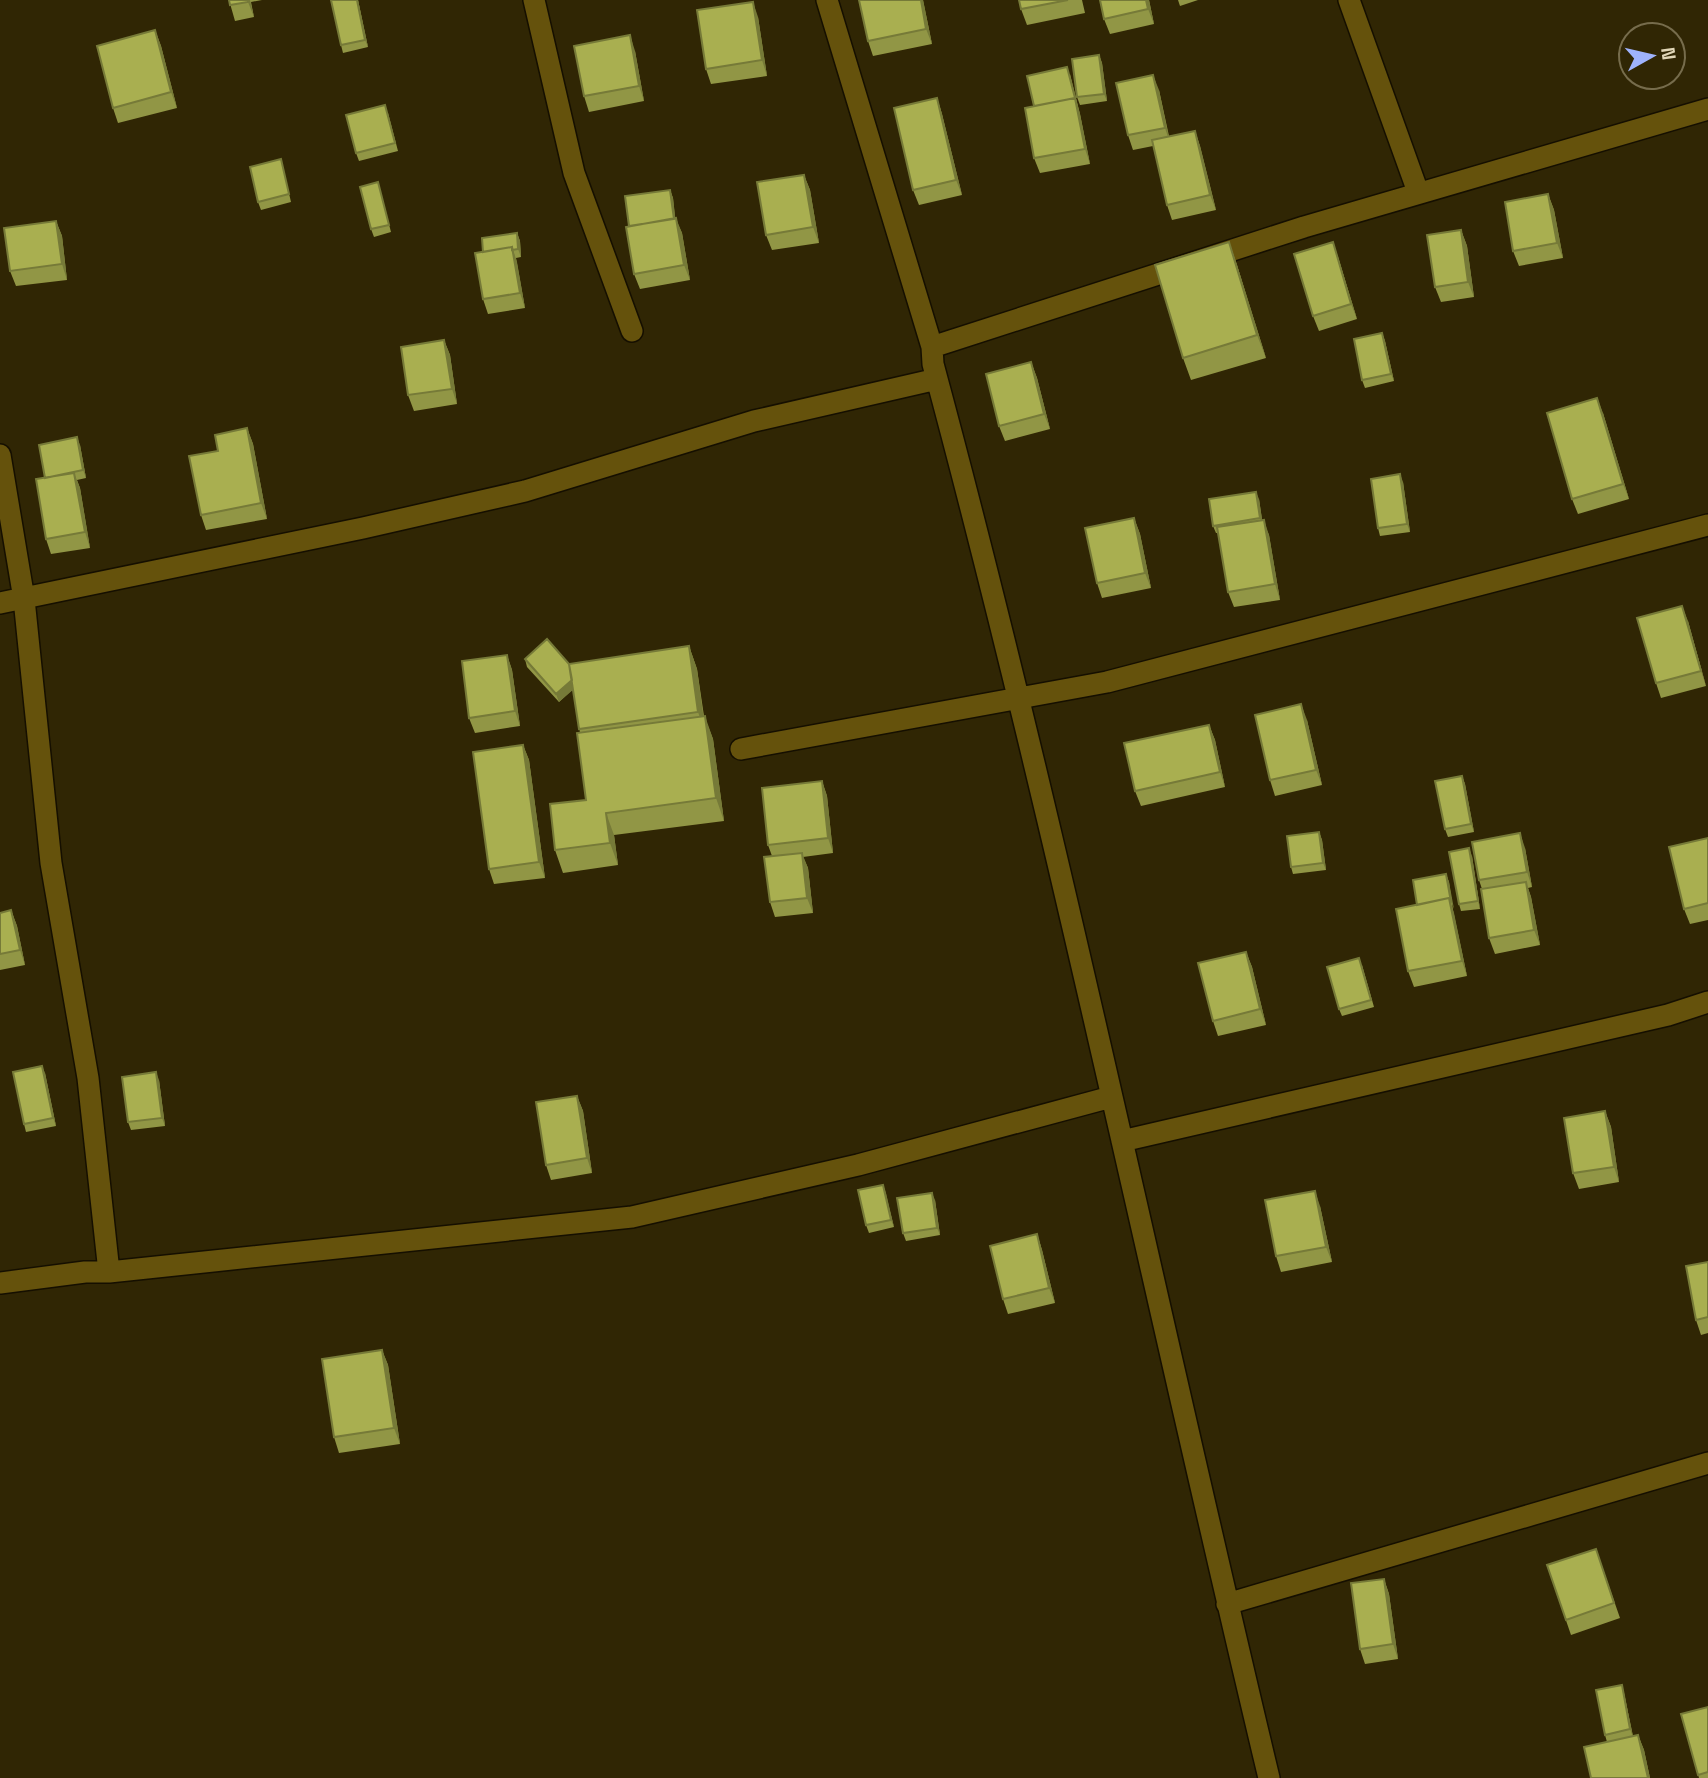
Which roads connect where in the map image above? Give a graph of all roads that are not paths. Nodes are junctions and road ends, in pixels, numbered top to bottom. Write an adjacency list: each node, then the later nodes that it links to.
1 (534, 0): 6 (street)
2 (827, 0): 7 (street)
3 (1349, 0): 5 (street)
4 (1708, 109): 5 (street)
5 (1418, 192): 7 (street)
6 (632, 331)
7 (932, 348): 8 (street)
8 (937, 379): 11 (street); 13 (street)
9 (0, 456): 11 (street)
10 (1708, 525): 13 (street)
11 (24, 599): 12 (street); 18 (street)
12 (0, 603)
13 (1018, 699): 14 (street); 16 (street)
14 (741, 749)
15 (1708, 1002): 17 (street)
16 (1111, 1097): 17 (street); 18 (street)
17 (1122, 1141): 21 (street)
18 (109, 1272): 19 (street)
19 (0, 1283)
20 (1708, 1463): 21 (street)
21 (1227, 1604): 22 (street)
22 (1269, 1778)

